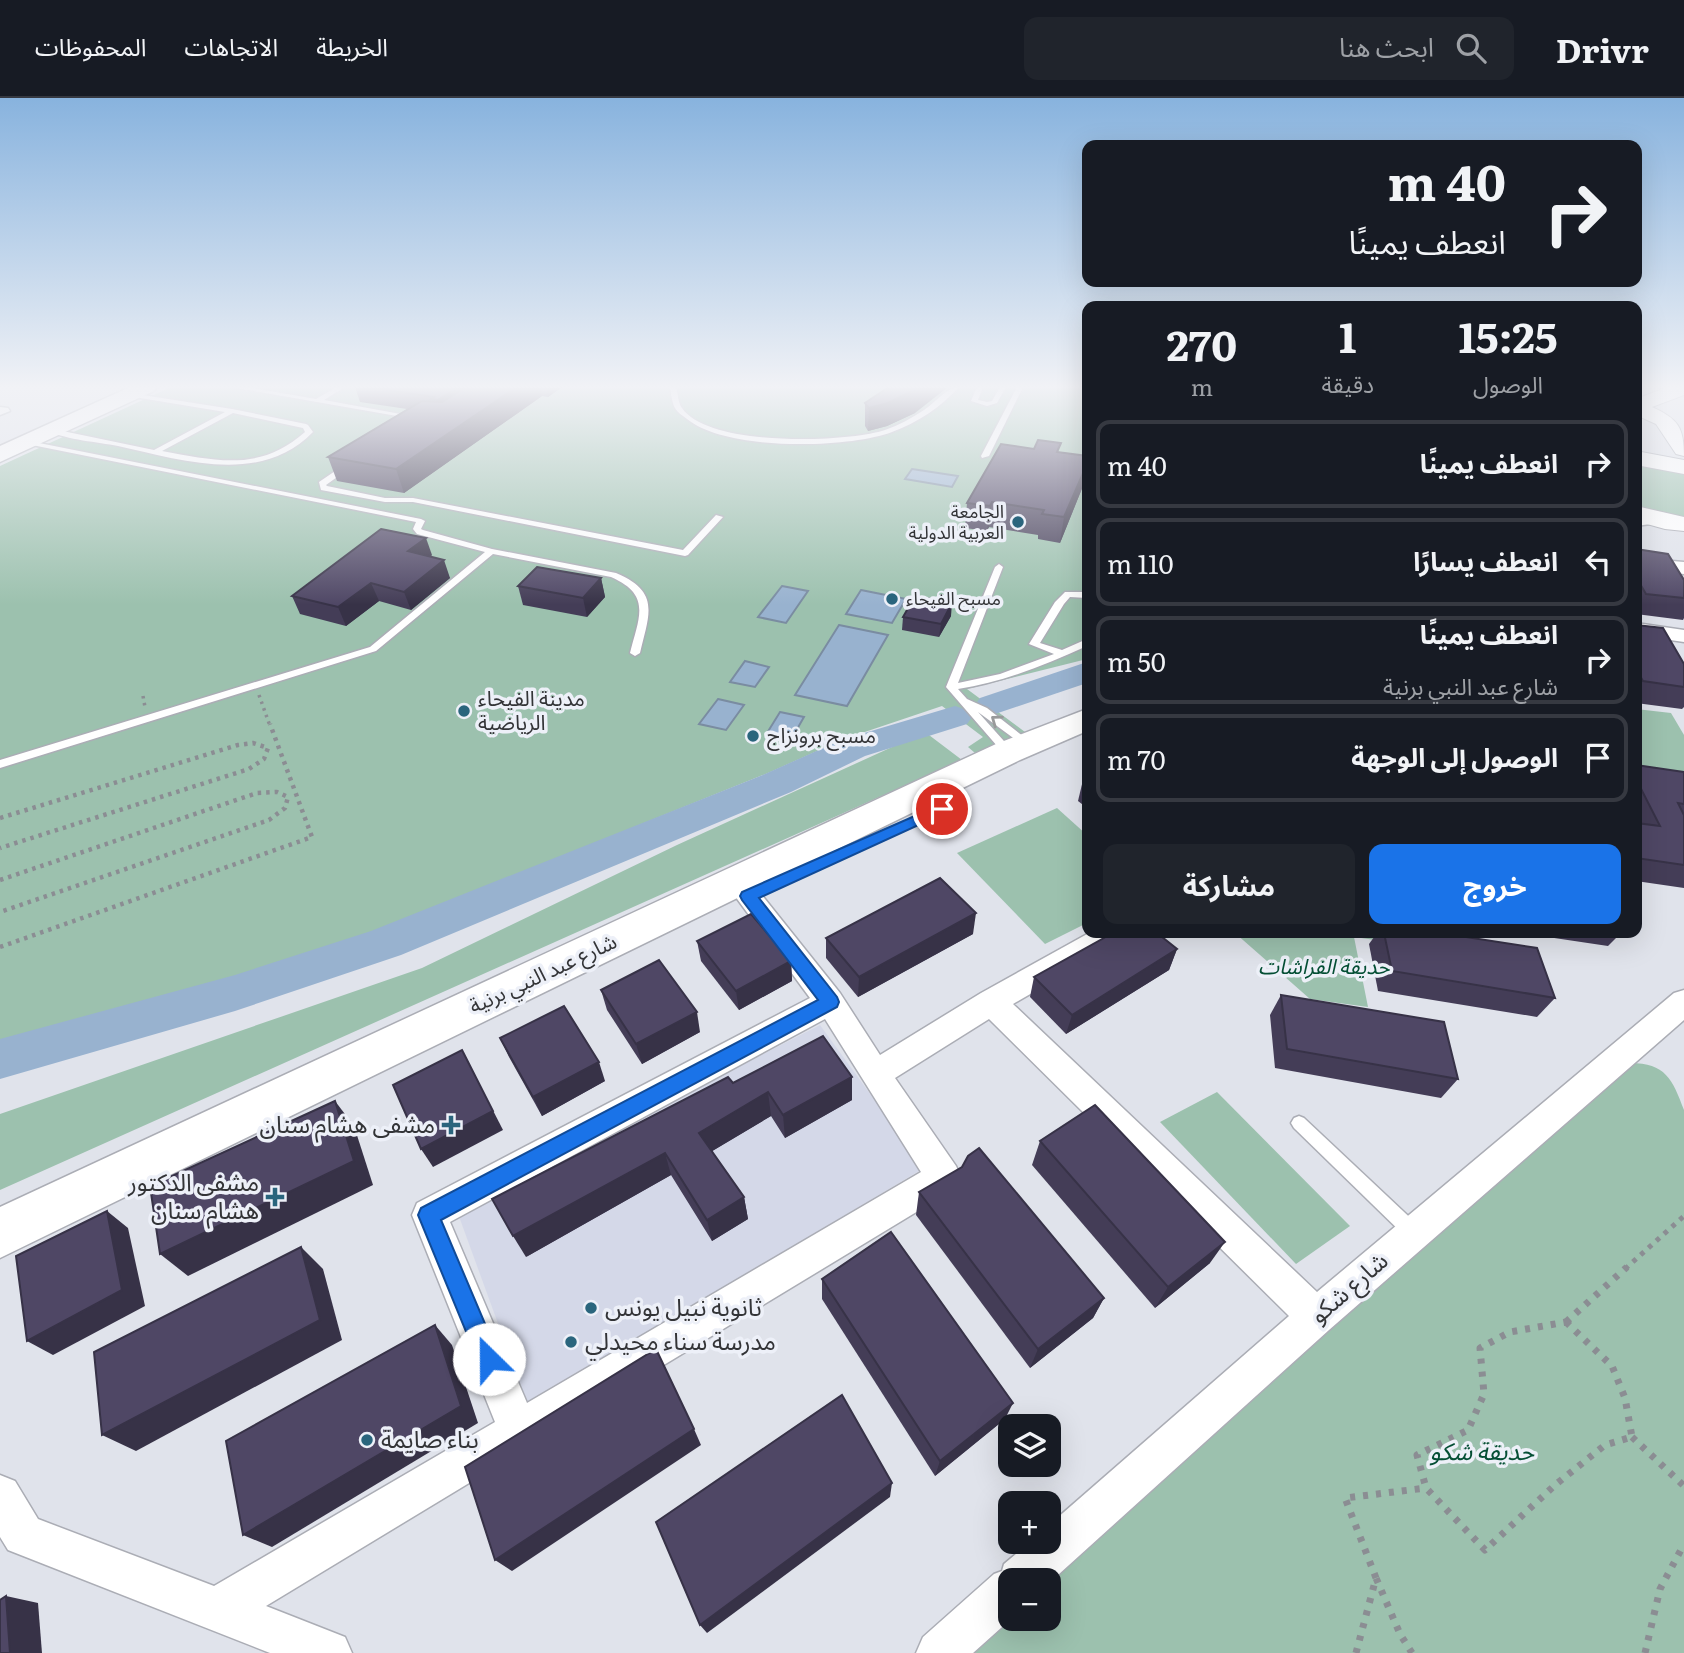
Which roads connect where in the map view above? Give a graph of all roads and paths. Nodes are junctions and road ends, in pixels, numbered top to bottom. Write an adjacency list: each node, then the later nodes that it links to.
1 (115, 460): 12 (lane)
2 (202, 460): 3 (lane)
3 (259, 460)
4 (358, 460): 8 (lane)
5 (1650, 460): 6 (main road)
6 (1684, 467)
7 (1642, 516): 10 (main road)
8 (719, 517)
9 (1642, 517): 11 (main road)
10 (1684, 524)
11 (1684, 538)
12 (491, 551): 20 (lane); 22 (lane)
13 (1642, 564): 15 (street)
14 (999, 567): 23 (lane)
15 (1684, 568)
16 (1082, 595): 21 (lane)
17 (1642, 630): 18 (street)
18 (1684, 636)
19 (1082, 644): 21 (lane)
20 (635, 653)
21 (1061, 653): 23 (lane)
22 (256, 685): 28 (lane); 35 (path)
23 (951, 687): 24 (lane)
24 (962, 701): 27 (lane); 27 (lane, one-way to 24)
25 (1082, 721): 27 (main road, شارع عبد النبي برنية)
26 (1082, 745): 32 (main road, شارع عبد النبي برنية)
27 (1018, 748): 42 (main road, شارع عبد النبي برنية)
28 (0, 764)
29 (0, 818): 30 (path)
30 (0, 848)
31 (0, 880): 33 (path)
32 (748, 896): 36 (street); 44 (main road, شارع عبد النبي برنية)
33 (0, 912)
34 (1103, 938): 37 (street)
35 (0, 947)
36 (830, 1002): 39 (street); 47 (street)
37 (991, 1002): 39 (street); 45 (street)
38 (1683, 1005): 43 (street, شارع شكو)
39 (875, 1074): 47 (street)
40 (1299, 1123): 43 (lane)
41 (1684, 1216): 46 (path)
42 (0, 1233)
43 (1414, 1233): 45 (street, شارع شكو)
44 (0, 1256)
45 (1316, 1317): 53 (street, شارع شكو)
46 (1566, 1322): 48 (path); 50 (path)
47 (519, 1431): 56 (street)
48 (1632, 1437): 49 (path); 50 (path)
49 (1684, 1486)
50 (1426, 1488): 54 (path)
51 (0, 1496): 56 (street)
52 (1684, 1544): 61 (path)
53 (1034, 1568)
54 (1376, 1578): 59 (path); 60 (path)
55 (998, 1601): 58 (street)
56 (217, 1610): 57 (street)
57 (329, 1653)
58 (939, 1653)
59 (1356, 1653)
60 (1412, 1653)
61 (1645, 1653)

